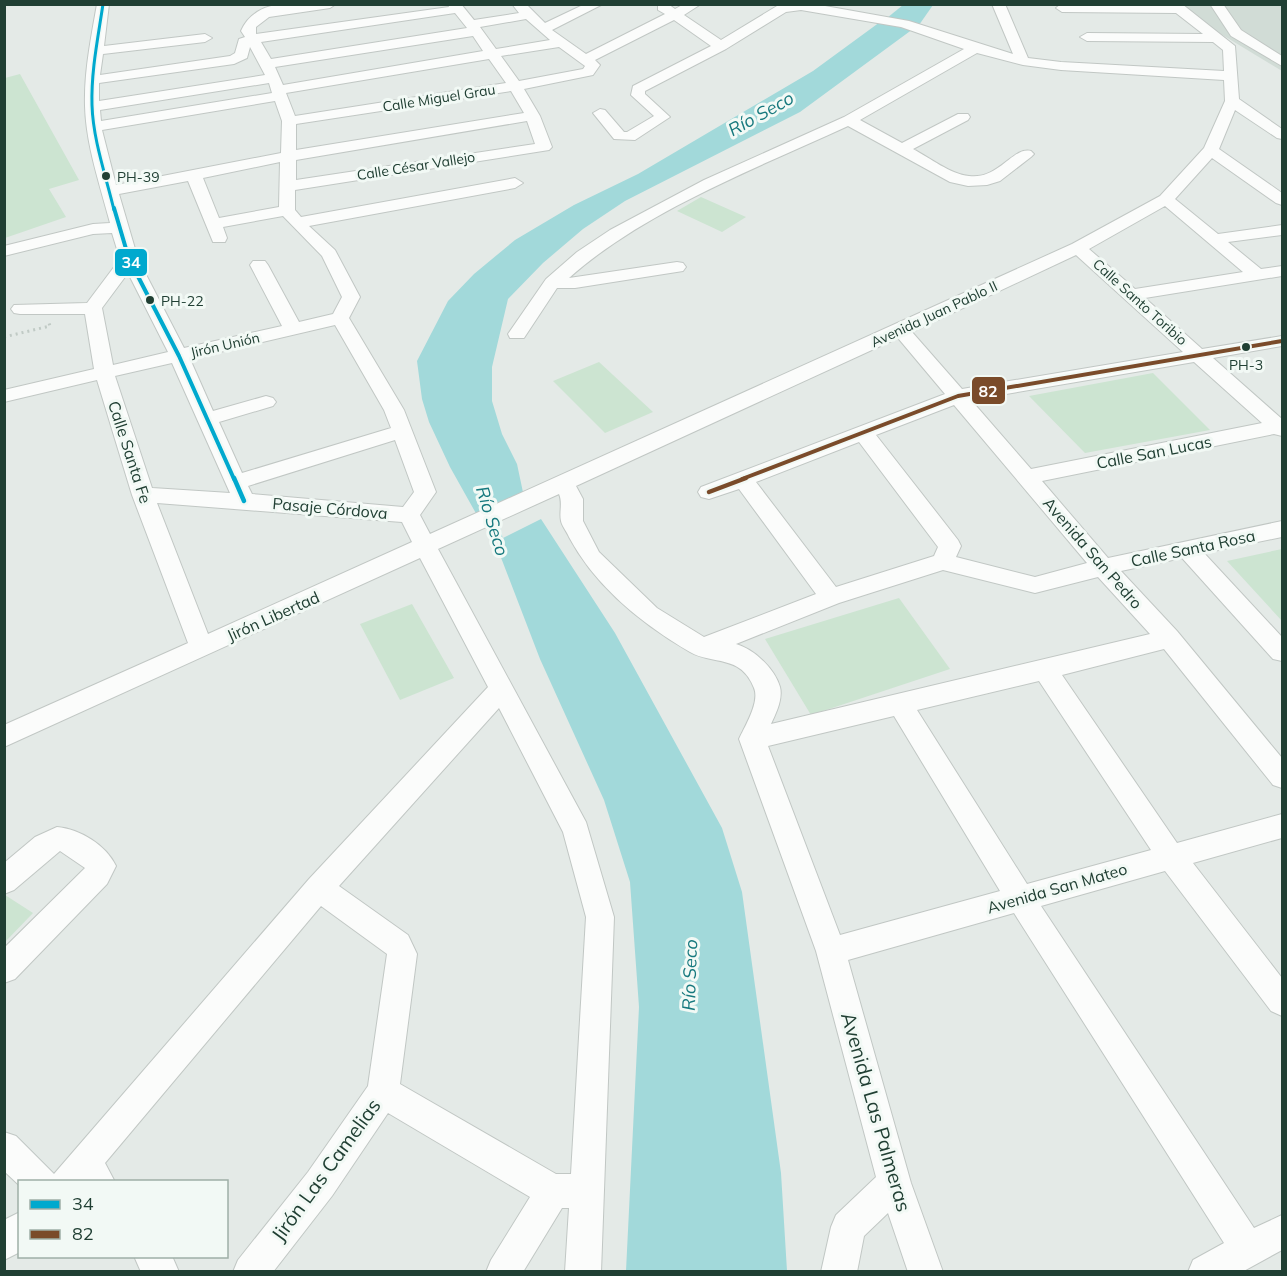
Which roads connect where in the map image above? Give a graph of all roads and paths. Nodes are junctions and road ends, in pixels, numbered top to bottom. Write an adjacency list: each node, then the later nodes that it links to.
1 (103, 4): 27 (street)
2 (281, 4): 15 (street)
3 (330, 4): 15 (street)
4 (518, 4): 17 (street)
5 (597, 4): 19 (street)
6 (660, 4): 16 (street)
7 (695, 4): 16 (street, Calle Miguel Grau)
8 (998, 4): 29 (street)
9 (1216, 4): 30 (street)
10 (456, 7): 18 (street); 23 (street)
11 (779, 7): 13 (street); 25 (street)
12 (1177, 7): 14 (street); 22 (street)
13 (839, 8): 26 (street)
14 (1062, 8)
15 (267, 13): 23 (street)
16 (674, 14): 25 (street); 32 (street, Calle Miguel Grau)
17 (528, 15): 18 (street); 19 (street)
18 (473, 28): 28 (street); 31 (street)
19 (543, 29): 24 (street)
20 (1088, 37): 22 (street)
21 (205, 38): 27 (street)
22 (1217, 38): 33 (street, Avenida Juan Pablo II)
23 (252, 39): 31 (street); 34 (street)
24 (562, 42): 28 (street); 32 (street)
25 (721, 46): 39 (street)
26 (975, 48): 29 (street); 42 (street)
27 (96, 51): 34 (street)
28 (491, 56): 35 (street); 36 (street)
29 (1023, 61): 33 (street)
30 (1282, 62)
31 (267, 64): 36 (street)
32 (587, 65): 35 (street, Calle Miguel Grau)
33 (1231, 76): 37 (street, Avenida Juan Pablo II)
34 (92, 80): 38 (street)
35 (514, 86): 40 (street); 43 (street, Calle Miguel Grau)
36 (278, 88): 38 (street); 43 (street); 44 (street)
37 (1232, 101): 45 (street); 47 (street, Avenida Juan Pablo II)
38 (92, 107): 44 (street)
39 (600, 113)
40 (533, 116): 49 (street); 52 (street, Calle César Vallejo)
41 (963, 117): 46 (street)
42 (849, 120): 46 (street); 67 (street)
43 (289, 121): 49 (street)
44 (94, 127): 53 (street)
45 (1282, 135)
46 (900, 150): 48 (street)
47 (1211, 150): 54 (street, Avenida Juan Pablo II); 55 (street)
48 (1026, 154)
49 (289, 156): 50 (street); 52 (street)
50 (195, 175): 53 (street); 56 (street)
51 (515, 183): 56 (street)
52 (287, 186): 56 (street)
53 (111, 191): 57 (street)
54 (1166, 199): 59 (street); 60 (street, Avenida Juan Pablo II)
55 (1282, 200)
56 (292, 217): 72 (street)
57 (119, 228): 61 (street); 62 (street)
58 (1282, 230): 59 (street)
59 (1215, 239): 66 (street)
60 (1078, 248): 68 (street, Calle Santo Toribio); 74 (street, Avenida Juan Pablo II)
61 (4, 251)
62 (129, 259): 69 (street); 78 (street)
63 (259, 265): 73 (street)
64 (677, 267): 67 (street)
65 (1282, 271): 66 (street)
66 (1257, 274): 68 (street)
67 (552, 283): 75 (street)
68 (1133, 295): 79 (street, Calle Santo Toribio)
69 (93, 308): 71 (street); 80 (street, Calle Santa Fe)
70 (20, 309): 71 (street)
71 (45, 310): 76 (path)
72 (340, 318): 73 (street, Jirón Unión); 86 (street)
73 (293, 329): 78 (street, Jirón Unión)
74 (901, 330): 82 (street, Avenida San Pedro); 90 (street, Avenida Juan Pablo II)
75 (517, 334)
76 (4, 337)
77 (1282, 341): 79 (street)
78 (179, 356): 80 (street, Jirón Unión); 84 (street)
79 (1200, 356): 82 (street); 85 (street, Calle Santo Toribio)
80 (105, 374): 81 (street, Jirón Unión); 94 (street, Calle Santa Fe)
81 (4, 396)
82 (958, 396): 87 (street); 88 (street, Avenida San Pedro)
83 (266, 402): 84 (street)
84 (207, 418): 91 (street)
85 (1281, 428): 88 (street, Calle San Lucas)
86 (402, 431): 91 (street); 95 (street)
87 (863, 433): 89 (street); 99 (street)
88 (1026, 477): 100 (street, Avenida San Pedro)
89 (743, 479): 92 (street); 101 (street)
90 (564, 484): 93 (street, Avenida Juan Pablo II); 103 (street)
91 (240, 491): 94 (street, Pasaje Córdova); 95 (street, Pasaje Córdova)
92 (709, 492)
93 (541, 494): 97 (street, Jirón Libertad)
94 (143, 495): 104 (street, Calle Santa Fe)
95 (409, 515): 97 (street, Pasaje Córdova)
96 (1282, 529): 98 (street, Calle Santa Rosa)
97 (426, 546): 104 (street, Jirón Libertad); 107 (street, Pasaje Córdova)
98 (1187, 549): 100 (street, Calle Santa Rosa); 105 (street)
99 (943, 562): 100 (street, Calle Santa Rosa); 101 (street)
100 (1102, 567): 102 (street, Avenida San Pedro)
101 (831, 597): 103 (street)
102 (1169, 638): 106 (street); 111 (street, Avenida San Pedro)
103 (701, 647): 110 (street)
104 (202, 648): 109 (street, Jirón Libertad)
105 (1282, 652)
106 (1044, 670): 108 (street); 113 (street)
107 (501, 689): 115 (street); 126 (street, Pasaje Córdova)
108 (899, 703): 110 (street); 116 (street)
109 (4, 737)
110 (752, 739): 117 (street, Avenida Las Palmeras)
111 (1282, 777)
112 (1282, 826): 113 (street, Avenida San Mateo)
113 (1171, 856): 116 (street, Avenida San Mateo); 119 (street)
114 (4, 881): 118 (street)
115 (319, 888): 120 (street, Jirón Las Camelias); 122 (street)
116 (1020, 898): 117 (street, Avenida San Mateo); 130 (street)
117 (831, 951): 124 (street, Avenida Las Palmeras)
118 (4, 969)
119 (1282, 1001)
120 (383, 1092): 125 (street); 133 (street, Jirón Las Camelias)
121 (4, 1148): 123 (street)
122 (83, 1175)
123 (38, 1180)
124 (894, 1183): 136 (street); 137 (street, Avenida Las Palmeras)
125 (552, 1191): 126 (street); 134 (street)
126 (587, 1191): 135 (street, Pasaje Córdova)
127 (18, 1231): 129 (street)
128 (1282, 1232): 130 (street)
129 (4, 1243)
130 (1248, 1249): 138 (street)
131 (152, 1258): 132 (street)
132 (162, 1272)
133 (250, 1272)
134 (502, 1272)
135 (584, 1272)
136 (839, 1272)
137 (926, 1272)
138 (1205, 1272)

